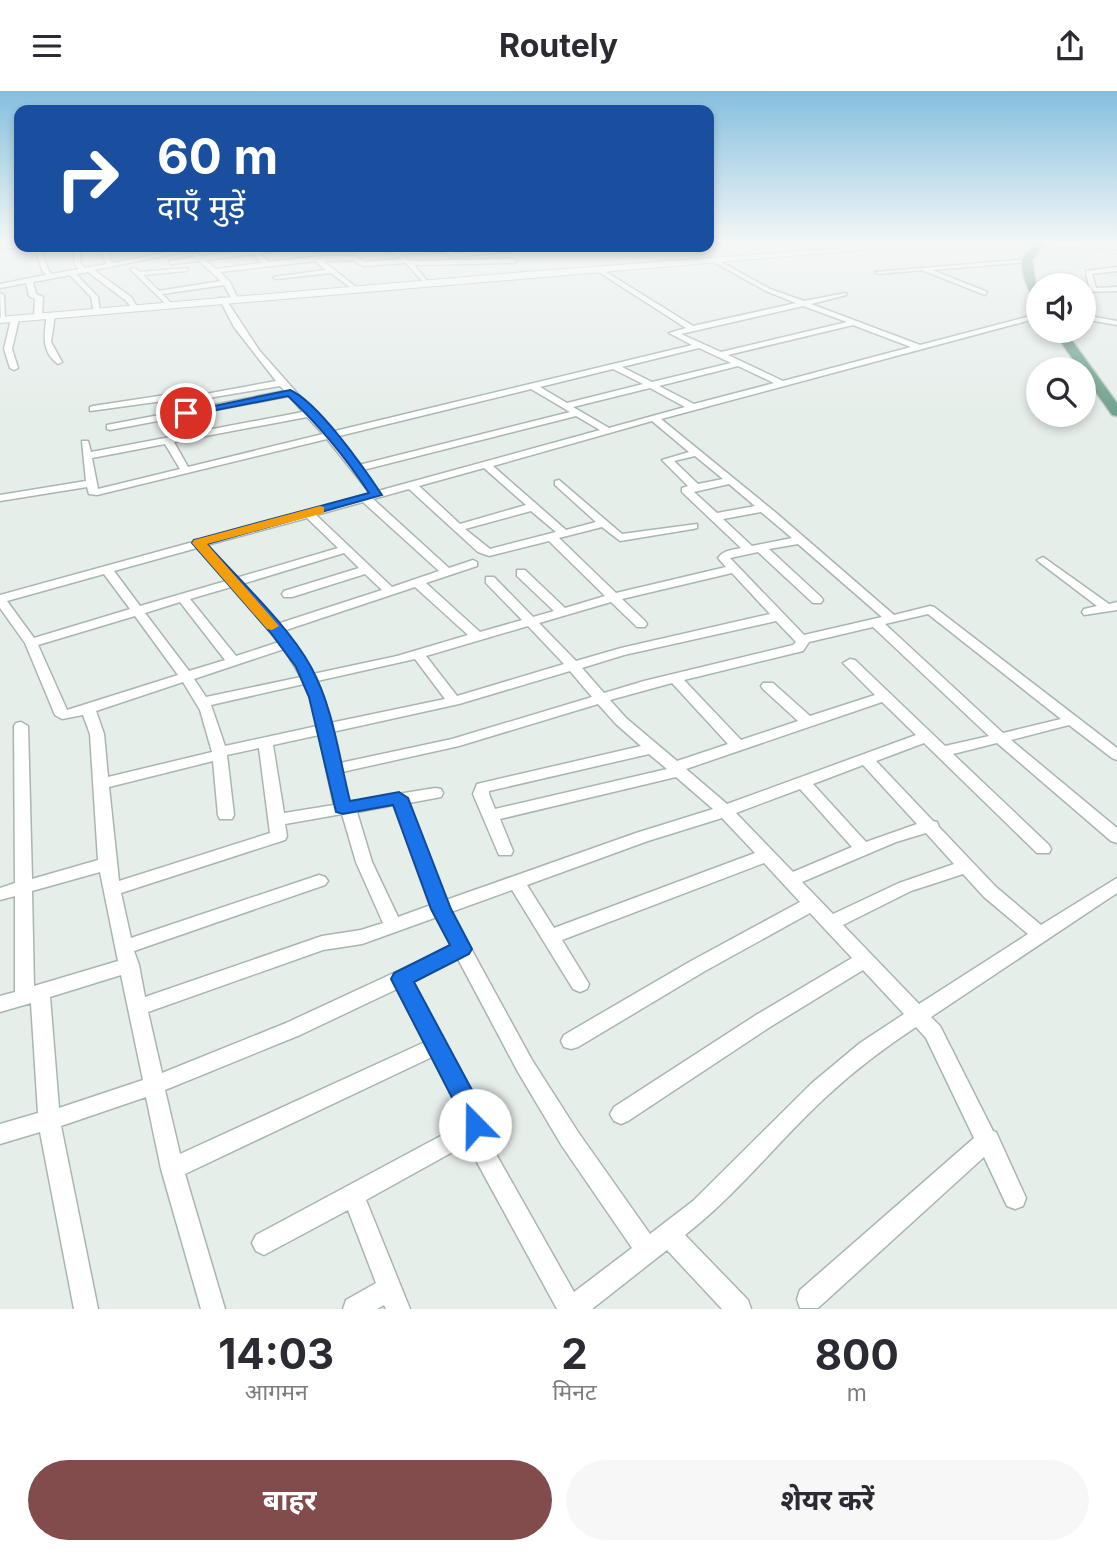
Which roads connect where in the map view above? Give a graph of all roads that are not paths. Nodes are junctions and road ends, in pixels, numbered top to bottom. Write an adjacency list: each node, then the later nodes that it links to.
1 (0, 299): 20 (street)
2 (39, 299): 16 (street)
3 (94, 299): 14 (street)
4 (128, 299): 13 (street)
5 (163, 299): 12 (street)
6 (236, 299): 10 (street)
7 (645, 299): 23 (street)
8 (792, 299): 11 (street)
9 (821, 299): 11 (street)
10 (222, 300): 12 (street); 32 (street)
11 (802, 303): 21 (street); 23 (street)
12 (169, 305): 13 (street)
13 (134, 308): 14 (street)
14 (97, 311): 15 (street)
15 (51, 315): 16 (street); 28 (street)
16 (38, 316): 17 (street)
17 (15, 319): 20 (street); 31 (street)
18 (1026, 319): 26 (street)
19 (1096, 319): 22 (street)
20 (1, 320)
21 (853, 323): 26 (street); 27 (street)
22 (1117, 323)
23 (691, 328): 25 (street)
24 (1068, 343): 41 (main road)
25 (696, 345): 27 (street); 30 (street)
26 (919, 347): 33 (street)
27 (719, 355): 29 (street)
28 (58, 362)
29 (738, 364): 33 (street); 34 (street)
30 (614, 366): 34 (street); 35 (street)
31 (14, 368)
32 (281, 383): 36 (street); 37 (street)
33 (783, 384): 39 (street)
34 (650, 385): 38 (street); 39 (street)
35 (532, 386): 38 (street); 48 (street)
36 (290, 393): 42 (street); 43 (street)
37 (211, 396)
38 (565, 406): 44 (street)
39 (693, 407): 45 (street)
40 (93, 409): 42 (street)
41 (1116, 410)
42 (186, 413): 46 (street)
43 (312, 413): 48 (street); 49 (street)
44 (578, 413): 47 (street); 54 (street)
45 (654, 418): 47 (street); 51 (street)
46 (110, 427)
47 (608, 431): 53 (street)
48 (330, 434): 54 (street); 55 (street)
49 (169, 442): 52 (street); 55 (street)
50 (86, 443): 52 (street)
51 (696, 453): 56 (street); 56 (street)
52 (88, 456): 58 (street)
53 (485, 464): 60 (street); 64 (street)
54 (358, 468): 62 (street)
55 (186, 471): 58 (street)
56 (701, 474): 57 (street); 61 (street)
57 (730, 481): 61 (street); 65 (street)
58 (92, 483): 63 (street)
59 (559, 483): 68 (street)
60 (411, 485): 62 (street); 70 (street)
61 (695, 487): 67 (street)
62 (370, 497): 66 (street); 81 (street)
63 (0, 498)
64 (532, 507): 70 (street); 71 (street)
65 (763, 508): 67 (street); 72 (street)
66 (307, 513): 73 (street); 74 (street)
67 (715, 517): 75 (street)
68 (602, 524): 69 (street); 71 (street)
69 (693, 526)
70 (460, 527): 71 (street)
71 (557, 535): 89 (street)
72 (801, 540): 75 (street); 97 (street)
73 (198, 543): 78 (street); 85 (street)
74 (345, 549): 79 (street); 85 (street)
75 (756, 549): 80 (street); 91 (street)
76 (1044, 560): 92 (street)
77 (473, 564): 81 (street)
78 (106, 569): 90 (street); 93 (street)
79 (367, 569): 86 (street); 87 (street)
80 (734, 569): 89 (street); 96 (street)
81 (447, 572): 84 (street)
82 (521, 573): 94 (street)
83 (491, 580): 98 (street)
84 (416, 581): 86 (street); 102 (street)
85 (234, 582): 88 (street); 101 (street)
86 (389, 590): 101 (street)
87 (288, 594)
88 (182, 597): 93 (street); 107 (street)
89 (615, 597): 94 (street); 100 (street)
90 (0, 599): 104 (street)
91 (817, 600)
92 (1112, 608): 95 (street)
93 (138, 611): 104 (street); 110 (street)
94 (562, 612): 98 (street)
95 (1088, 612)
96 (779, 616): 103 (street); 109 (street)
97 (890, 618): 99 (street); 119 (street)
98 (531, 622): 102 (street); 109 (street)
99 (875, 622): 103 (street); 124 (street)
100 (641, 624)
101 (275, 629): 105 (street)
102 (478, 637): 106 (street)
103 (801, 640): 111 (street)
104 (30, 643): 118 (street)
105 (287, 644): 107 (street); 112 (street)
106 (418, 654): 112 (street); 116 (street)
107 (233, 661): 110 (street)
108 (850, 663): 114 (street)
109 (572, 665): 115 (street); 116 (street)
110 (186, 676): 117 (street); 118 (street)
111 (675, 678): 115 (street); 126 (street)
112 (310, 680): 117 (street); 122 (street)
113 (768, 686): 120 (street)
114 (885, 696): 120 (street); 123 (street)
115 (601, 698): 127 (street); 132 (street)
116 (454, 701): 122 (street)
117 (203, 702): 129 (street)
118 (88, 709): 135 (street)
119 (1073, 720): 124 (street); 130 (street)
120 (808, 722): 126 (street)
121 (21, 726): 155 (street)
122 (324, 730): 125 (street); 132 (street)
123 (926, 737): 128 (street); 131 (street)
124 (999, 738): 128 (street); 144 (street)
125 (265, 741): 129 (street); 142 (street)
126 (738, 746): 133 (street)
127 (653, 748): 133 (street); 141 (street)
128 (942, 752): 146 (street)
129 (219, 754): 135 (street); 140 (street)
130 (1117, 755)
131 (864, 758): 134 (street); 143 (street)
132 (333, 769): 138 (street)
133 (678, 769): 139 (street); 141 (street)
134 (802, 782): 139 (street); 145 (street)
135 (102, 784): 149 (street)
136 (435, 793): 137 (street)
137 (399, 798): 138 (street); 159 (street)
138 (346, 808): 142 (street); 161 (street)
139 (725, 811): 148 (street); 153 (street)
140 (226, 815)
141 (490, 816): 147 (street)
142 (277, 820): 156 (street)
143 (931, 826): 145 (street); 150 (street)
144 (1117, 837)
145 (863, 849): 151 (street)
146 (1043, 849)
147 (505, 851)
148 (767, 855): 151 (street); 163 (street)
149 (107, 864): 155 (street); 156 (street)
150 (967, 866): 160 (street); 162 (street)
151 (790, 880): 158 (street)
152 (319, 881): 165 (street)
153 (516, 882): 159 (street); 163 (street)
154 (1117, 884): 162 (street)
155 (24, 887): 157 (street); 169 (street)
156 (112, 890): 165 (street)
157 (0, 894)
158 (811, 904): 160 (street); 173 (street)
159 (441, 909): 161 (street); 164 (street)
160 (830, 923): 166 (street)
161 (393, 926): 171 (street)
162 (1040, 934): 172 (street)
163 (549, 937): 168 (street)
164 (462, 949): 167 (street); 186 (street)
165 (128, 956): 169 (street); 171 (street)
166 (865, 959): 172 (street); 176 (street)
167 (401, 979): 174 (street); 175 (street)
168 (580, 985)
169 (32, 995): 170 (street); 177 (street)
170 (0, 1005)
171 (139, 1007): 175 (street)
172 (917, 1014): 180 (street); 184 (street)
173 (571, 1041)
174 (438, 1046): 178 (street); 181 (street)
175 (154, 1086): 177 (street); 181 (street)
176 (621, 1114)
177 (49, 1121): 179 (street); 189 (street)
178 (471, 1131): 182 (street); 192 (street)
179 (0, 1134)
180 (988, 1139): 183 (street); 188 (street)
181 (173, 1169): 190 (street)
182 (353, 1195): 185 (street); 187 (street)
183 (1014, 1198)
184 (669, 1235): 186 (street); 193 (street)
185 (264, 1243)
186 (648, 1252): 192 (street)
187 (393, 1299): 191 (street)
188 (809, 1300)
189 (86, 1309)
190 (213, 1309)
191 (355, 1309)
192 (571, 1309)
193 (739, 1309)

